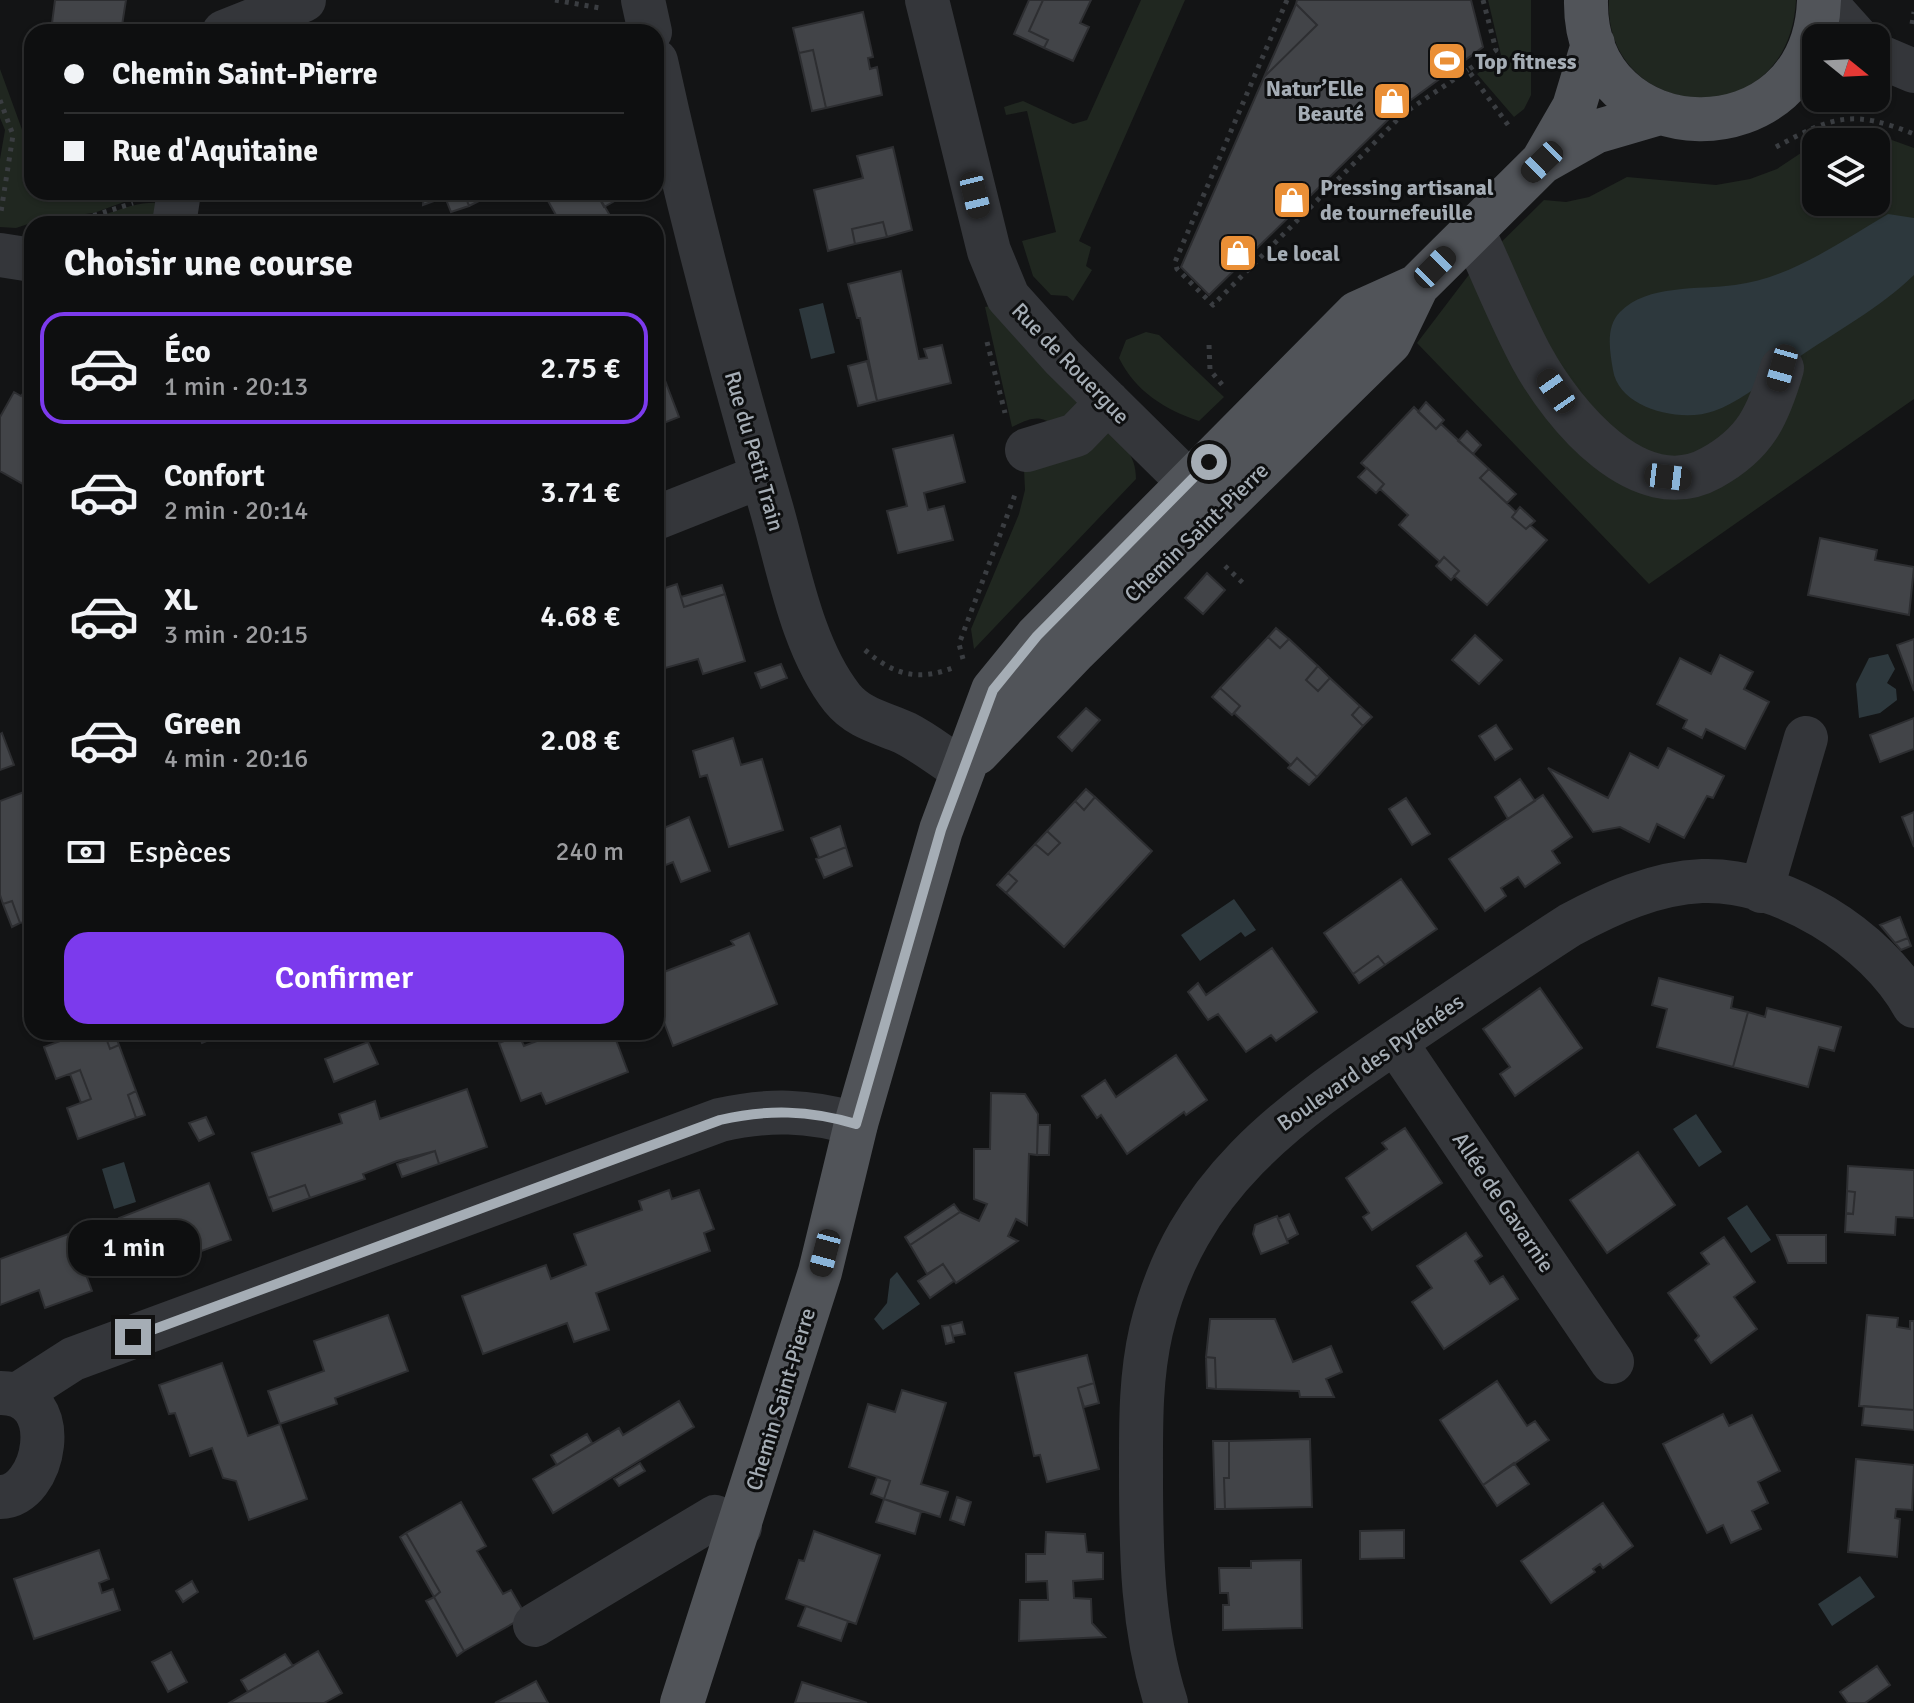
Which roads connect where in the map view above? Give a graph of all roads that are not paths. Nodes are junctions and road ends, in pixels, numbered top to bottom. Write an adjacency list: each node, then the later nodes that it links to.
1 (304, 0): 6 (street)
2 (927, 0): 22 (street, Rue de Rouergue)
3 (1586, 0): 9 (main road)
4 (1821, 0): 8 (street); 12 (main road)
5 (624, 4): 7 (street)
6 (244, 24)
7 (643, 24)
8 (1844, 24)
9 (1593, 44): 16 (main road); 17 (main road, Chemin Saint-Pierre)
10 (1890, 61): 11 (street)
11 (1914, 71)
12 (1796, 90): 16 (main road)
13 (1890, 91): 15 (street)
14 (664, 97): 24 (street, Rue du Petit Train)
15 (1914, 100)
16 (1660, 113): 17 (main road, Chemin Saint-Pierre)
17 (1528, 148): 18 (main road, Chemin Saint-Pierre)
18 (1473, 231): 21 (street); 25 (main road, Chemin Saint-Pierre)
19 (24, 246): 20 (street)
20 (0, 255)
21 (1782, 368)
22 (1108, 402): 23 (street); 25 (street, Rue de Rouergue)
23 (1020, 452)
24 (762, 476): 26 (street); 28 (street, Rue du Petit Train)
25 (1203, 497): 28 (main road, Chemin Saint-Pierre)
26 (664, 515)
27 (1806, 738): 29 (street)
28 (961, 769): 32 (main road, Chemin Saint-Pierre)
29 (1761, 891): 30 (street, Boulevard des Pyrénées); 31 (street, Boulevard des Pyrénées)
30 (1914, 1006)
31 (1395, 1042): 33 (street, Allée de Gavarnie); 39 (street, Boulevard des Pyrénées)
32 (856, 1124): 34 (street); 36 (main road, Chemin Saint-Pierre)
33 (1612, 1362)
34 (8, 1394): 35 (street)
35 (0, 1497)
36 (740, 1527): 37 (street); 38 (main road, Chemin Saint-Pierre)
37 (535, 1625)
38 (682, 1703)
39 (1166, 1703)

